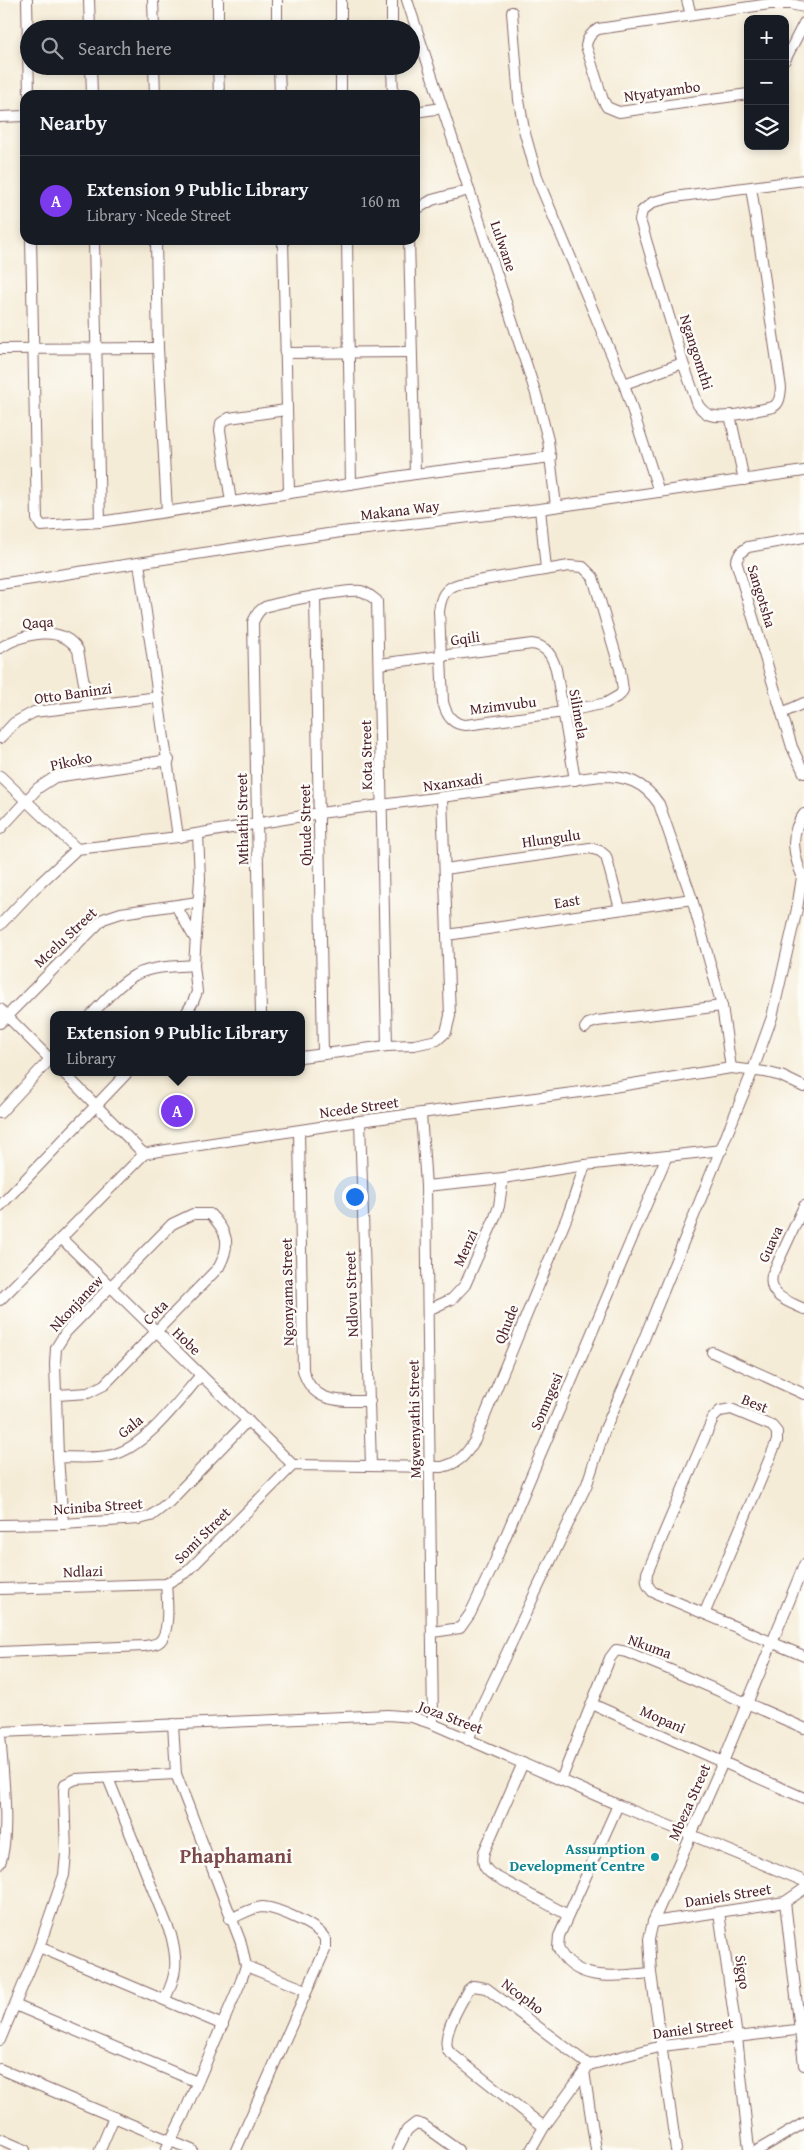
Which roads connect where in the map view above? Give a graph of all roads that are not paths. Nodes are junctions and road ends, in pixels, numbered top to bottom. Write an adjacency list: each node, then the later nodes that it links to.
1 (27, 0): 13 (street)
2 (89, 0): 14 (street)
3 (153, 0): 15 (street)
4 (218, 0): 16 (street)
5 (278, 0): 17 (street)
6 (341, 0): 18 (street)
7 (392, 0): 19 (street)
8 (407, 0): 20 (street, Lulwane)
9 (687, 0): 12 (street)
10 (804, 7): 12 (street, Ntyatyambo)
11 (512, 12): 61 (street)
12 (691, 15): 38 (street, Ntyatyambo)
13 (27, 20)
14 (90, 20)
15 (154, 20)
16 (218, 20)
17 (277, 20)
18 (341, 20)
19 (392, 20)
20 (413, 20)
21 (804, 23): 23 (street)
22 (420, 40): 39 (street, Lulwane)
23 (789, 52)
24 (29, 75): 31 (street)
25 (91, 75): 32 (street)
26 (154, 75): 33 (street)
27 (218, 75): 34 (street)
28 (279, 75): 35 (street)
29 (341, 75): 36 (street)
30 (392, 75): 37 (street)
31 (29, 90)
32 (92, 90)
33 (155, 90)
34 (219, 90)
35 (280, 90)
36 (341, 90)
37 (393, 90)
38 (744, 95)
39 (442, 108): 40 (street); 45 (street, Lulwane)
40 (420, 111)
41 (20, 116): 42 (street)
42 (0, 117)
43 (804, 180): 44 (street, Ngangomthi)
44 (750, 187): 60 (street, Ngangomthi); 63 (street, Ngangomthi)
45 (470, 190): 46 (street); 64 (street, Lulwane)
46 (420, 207)
47 (31, 245): 56 (street)
48 (94, 245): 53 (street)
49 (156, 245): 54 (street)
50 (283, 245): 59 (street)
51 (347, 245): 57 (street)
52 (408, 245): 58 (street)
53 (97, 348): 54 (street); 56 (street); 75 (street)
54 (158, 348): 74 (street)
55 (0, 349): 56 (street)
56 (32, 350): 75 (street)
57 (349, 352): 58 (street); 59 (street); 68 (street)
58 (411, 352): 66 (street)
59 (285, 353): 62 (street)
60 (683, 363): 61 (street); 63 (street, Ngangomthi)
61 (624, 384): 70 (street)
62 (286, 410): 69 (street); 71 (street)
63 (730, 415): 67 (street)
64 (550, 457): 66 (street); 72 (street, Lulwane)
65 (804, 471): 67 (street, Makana Way)
66 (415, 474): 68 (street)
67 (744, 480): 70 (street, Makana Way)
68 (351, 484): 69 (street)
69 (289, 492): 71 (street)
70 (659, 492): 72 (street, Makana Way)
71 (231, 502): 74 (street)
72 (556, 506): 73 (street, Makana Way)
73 (540, 509): 77 (street, Makana Way); 78 (street)
74 (167, 511): 75 (street)
75 (100, 522)
76 (804, 537): 90 (street, Sangotsha)
77 (139, 562): 79 (street, Makana Way); 86 (street)
78 (546, 569): 84 (street, Mzimvubu); 89 (street, Mzimvubu)
79 (0, 584)
80 (315, 596): 81 (street, Kota Street); 85 (street, Kota Street); 99 (street, Qhude Street)
81 (253, 622): 101 (street, Mthathi Street)
82 (0, 648): 88 (street, Qaqa)
83 (550, 654): 84 (street, Gqili); 89 (street, Silimela)
84 (442, 656): 85 (street, Gqili); 89 (street, Mzimvubu)
85 (379, 664): 98 (street, Kota Street)
86 (159, 698): 88 (street, Otto Baninzi); 92 (street)
87 (804, 703): 90 (street)
88 (88, 705): 91 (street, Otto Baninzi)
89 (564, 712): 95 (street, Silimela)
90 (782, 712): 93 (street, Sangotsha)
91 (0, 738)
92 (168, 760): 97 (street, Pikoko); 104 (street)
93 (804, 773)
94 (0, 776): 97 (street)
95 (575, 780): 96 (street, Nxanxadi); 108 (street, Nxanxadi)
96 (442, 798): 98 (street, Nxanxadi); 106 (street)
97 (26, 800): 102 (street, Pikoko); 105 (street)
98 (382, 806): 99 (street, Nxanxadi); 122 (street, Kota Street)
99 (320, 813): 101 (street, Nxanxadi); 123 (street, Qhude Street)
100 (804, 814): 107 (street)
101 (257, 822): 103 (street, Nxanxadi); 119 (street, Mthathi Street)
102 (0, 829)
103 (198, 834): 104 (street, Nxanxadi); 109 (street)
104 (178, 837): 105 (street, Nxanxadi)
105 (77, 849): 112 (street)
106 (445, 869): 111 (street, Hlungulu); 113 (street)
107 (803, 878): 128 (street)
108 (692, 899): 111 (street, East); 116 (street, Nxanxadi)
109 (198, 902): 110 (street, Mcelu Street); 114 (street)
110 (176, 906): 114 (street); 120 (street, Mcelu Street)
111 (620, 909): 113 (street, East)
112 (0, 925)
113 (447, 935): 122 (street)
114 (195, 938): 115 (street)
115 (194, 965): 117 (street); 118 (street)
116 (722, 1006): 121 (street); 127 (street, Nxanxadi)
117 (95, 1011)
118 (187, 1011)
119 (261, 1011)
120 (2, 1016): 125 (street)
121 (585, 1028)
122 (388, 1046): 123 (street)
123 (323, 1053): 124 (street)
124 (305, 1056)
125 (50, 1057)
126 (50, 1061): 133 (street)
127 (731, 1068): 128 (street, Ncede Street); 134 (street, Ncede Street)
128 (753, 1070): 131 (street, Ncede Street); 137 (street)
129 (67, 1076): 132 (street)
130 (124, 1076): 132 (street)
131 (804, 1086)
132 (95, 1106): 138 (street); 143 (street)
133 (0, 1113)
134 (421, 1114): 135 (street, Ncede Street); 142 (street, Mgwenyathi Street)
135 (360, 1121): 136 (street, Ncede Street); 156 (street, Ndlovu Street)
136 (299, 1131): 138 (street, Ncede Street); 156 (street, Ngonyama Street)
137 (722, 1150): 139 (street); 179 (street)
138 (144, 1154): 146 (street)
139 (666, 1158): 140 (street); 169 (street, Somngesi)
140 (585, 1165): 141 (street); 161 (street, Qhude)
141 (503, 1178): 142 (street); 150 (street, Menzi)
142 (426, 1186): 150 (street, Mgwenyathi Street)
143 (0, 1206)
144 (804, 1206): 149 (street, Guava)
145 (210, 1214): 147 (street, Nkonjanew); 151 (street, Cota)
146 (62, 1238): 147 (street, Hobe); 148 (street)
147 (111, 1287): 151 (street, Hobe); 155 (street, Nkonjanew)
148 (0, 1300)
149 (804, 1309)
150 (428, 1310): 161 (street, Mgwenyathi Street)
151 (156, 1331): 153 (street, Hobe); 155 (street, Cota)
152 (712, 1352): 154 (street)
153 (201, 1375): 157 (street, Hobe); 158 (street, Gala)
154 (804, 1394)
155 (57, 1395): 158 (street, Nkonjanew)
156 (370, 1400): 159 (street, Ndlovu Street)
157 (248, 1420): 160 (street, Hobe); 162 (street, Nciniba Street)
158 (58, 1458): 162 (street, Nkonjanew)
159 (370, 1465): 160 (street); 161 (street)
160 (293, 1466): 166 (street, Somi Street)
161 (430, 1467): 169 (street, Mgwenyathi Street)
162 (63, 1524): 163 (street, Nciniba Street)
163 (0, 1525)
164 (804, 1565): 165 (street, Mbeza Street)
165 (801, 1581): 170 (street, Mbeza Street)
166 (166, 1584): 167 (street, Ndlazi); 171 (street)
167 (0, 1589)
168 (705, 1612): 168 (street, Best); 170 (street, Best)
169 (433, 1632): 176 (street, Mgwenyathi Street)
170 (772, 1641): 172 (street, Best); 173 (street, Mbeza Street)
171 (0, 1652)
172 (804, 1656)
173 (747, 1702): 174 (street, Nkuma); 177 (street, Nkuma); 180 (street, Mbeza Street)
174 (592, 1704): 180 (street, Mopani); 184 (street, Nkuma)
175 (173, 1724): 176 (street, Joza Street); 178 (street, Joza Street); 182 (street)
176 (432, 1724): 179 (street, Joza Street)
177 (804, 1728)
178 (0, 1733): 188 (street)
179 (468, 1740): 181 (street, Joza Street)
180 (723, 1762): 185 (street, Mopani); 187 (street, Mbeza Street)
181 (523, 1763): 184 (street, Joza Street); 193 (street)
182 (176, 1774): 183 (street); 194 (street)
183 (108, 1778): 196 (street); 200 (street)
184 (561, 1780): 186 (street, Joza Street)
185 (804, 1798)
186 (618, 1805): 187 (street, Joza Street); 193 (street)
187 (690, 1835): 189 (street, Joza Street); 195 (street, Mbeza Street)
188 (0, 1863)
189 (804, 1881)
190 (804, 1888): 191 (street, Daniels Street)
191 (784, 1902): 192 (street, Daniels Street); 203 (street)
192 (719, 1912): 195 (street, Daniels Street); 204 (street, Sigqo)
193 (568, 1915): 198 (street)
194 (230, 1919): 197 (street); 199 (street)
195 (653, 1922): 198 (street, Mbeza Street)
196 (39, 1946): 200 (street); 201 (street)
197 (246, 1966): 199 (street); 202 (street)
198 (651, 1973): 206 (street, Mbeza Street)
199 (306, 1990): 219 (street)
200 (165, 1999): 202 (street)
201 (15, 2005): 205 (street); 210 (street)
202 (223, 2025): 210 (street)
203 (801, 2030): 204 (street, Daniel Street); 207 (street)
204 (738, 2037): 206 (street, Daniel Street); 225 (street, Sigqo)
205 (0, 2040)
206 (662, 2046): 208 (street, Daniel Street); 224 (street, Mbeza Street)
207 (804, 2065)
208 (586, 2068): 213 (street); 213 (street, Ncopho); 223 (street)
209 (0, 2069): 211 (street)
210 (197, 2082): 215 (street)
211 (114, 2117): 215 (street); 217 (street)
212 (804, 2123): 226 (street)
213 (544, 2127): 222 (street)
214 (0, 2139): 216 (street)
215 (168, 2145): 218 (street)
216 (25, 2150)
217 (100, 2150)
218 (192, 2150)
219 (236, 2150)
220 (397, 2150): 221 (street)
221 (458, 2150)
222 (531, 2150)
223 (596, 2150)
224 (676, 2150)
225 (748, 2150)
226 (758, 2150)

